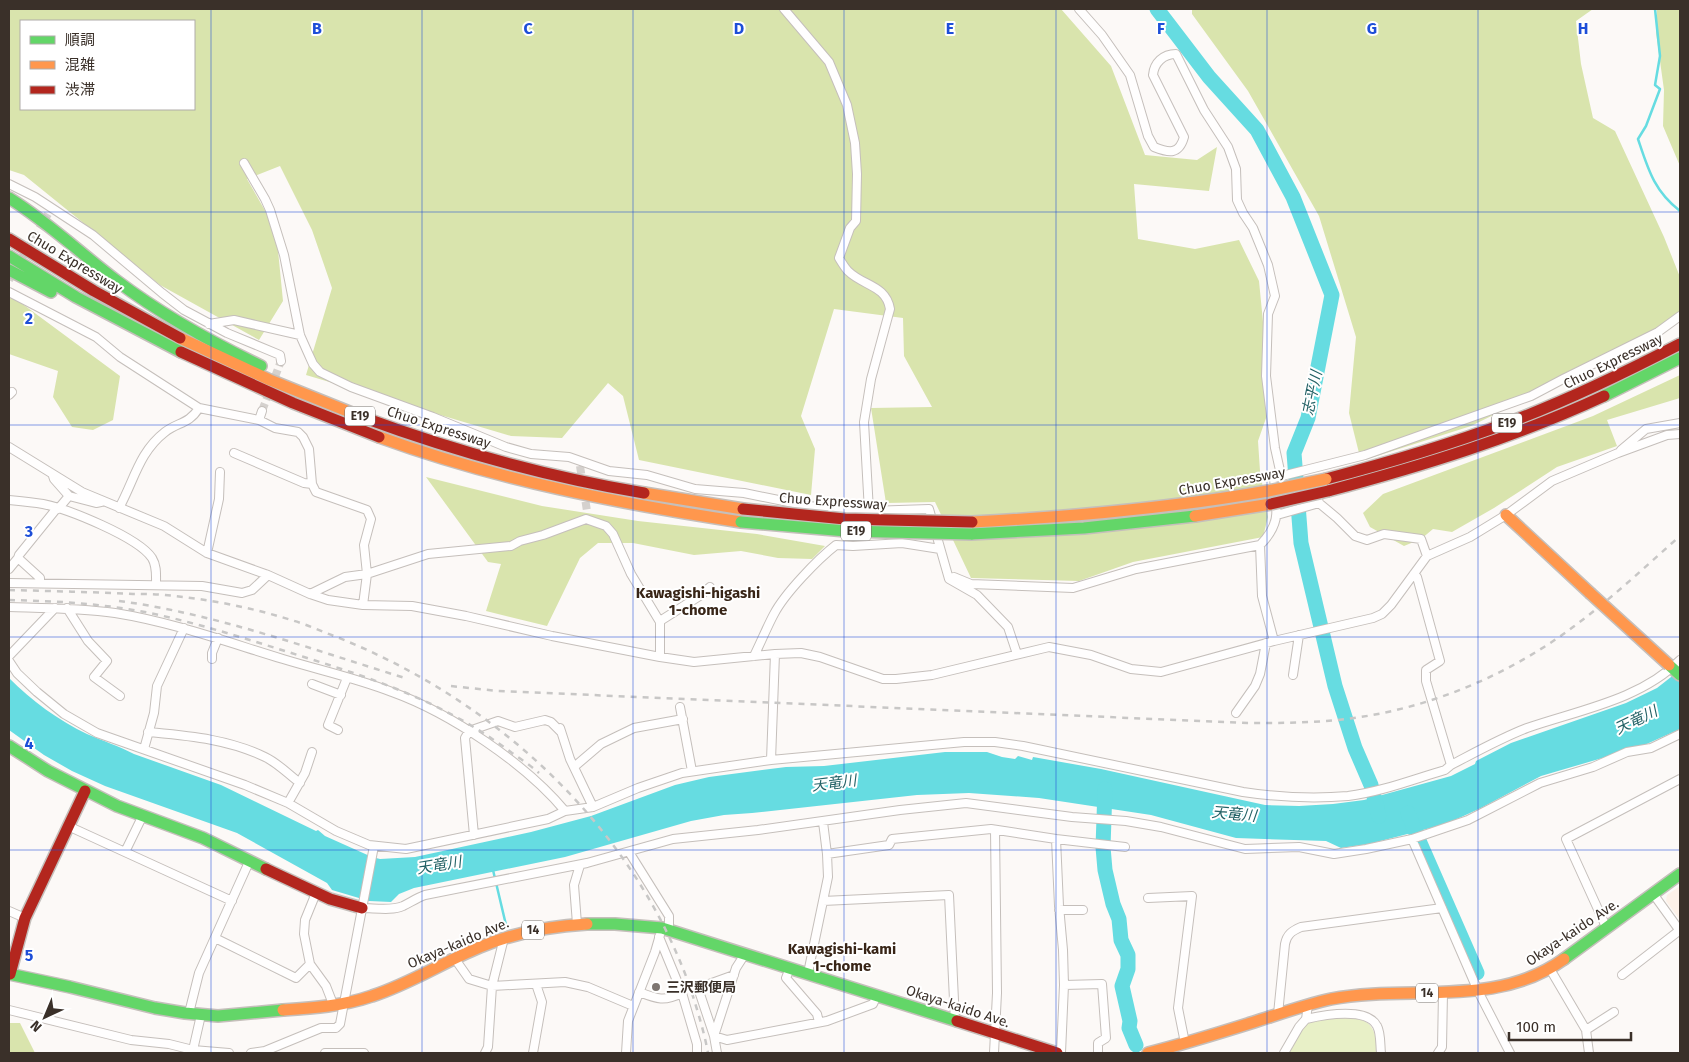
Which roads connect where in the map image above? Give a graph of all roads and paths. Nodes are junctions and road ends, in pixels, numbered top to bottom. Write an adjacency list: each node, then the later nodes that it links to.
1 (784, 9): 37 (street)
2 (1080, 9): 28 (street)
3 (244, 163): 12 (street)
4 (9, 184): 11 (street)
5 (9, 198): 25 (main road)
6 (9, 239): 25 (main road, Chuo Expressway / E19)
7 (9, 256): 34 (main road, Chuo Expressway / E19)
8 (9, 270): 34 (main road)
9 (9, 292): 16 (street)
10 (1680, 316): 24 (street)
11 (208, 324): 12 (street); 15 (street)
12 (300, 335): 37 (street)
13 (1680, 344): 40 (main road, Chuo Expressway / E19, bridge)
14 (1680, 358): 40 (main road, Chuo Expressway / E19, bridge)
15 (281, 361)
16 (199, 408): 18 (street); 36 (street)
17 (262, 411): 18 (street)
18 (258, 420): 29 (street)
19 (1680, 423): 23 (street)
20 (1680, 434): 23 (street)
21 (9, 447): 27 (street)
22 (234, 453): 29 (street)
23 (1618, 453): 39 (street)
24 (1312, 469): 28 (street); 33 (street)
25 (539, 471): 40 (main road, Chuo Expressway / E19, bridge)
26 (220, 472): 43 (street)
27 (52, 474): 30 (street); 32 (street)
28 (1281, 475): 38 (street)
29 (312, 484): 48 (street)
30 (69, 496): 32 (street); 35 (street)
31 (9, 500): 35 (street)
32 (103, 501): 36 (street)
33 (1319, 503): 38 (street); 44 (street)
34 (648, 507): 40 (main road, Chuo Expressway / E19, bridge)
35 (57, 508): 45 (street); 53 (street)
36 (119, 508): 43 (street)
37 (869, 512): 42 (street)
38 (1277, 515): 41 (street)
39 (1506, 515): 44 (street); 72 (main road, bridge)
40 (972, 528)
41 (1260, 545): 47 (street); 64 (street)
42 (940, 549): 47 (street); 68 (street)
43 (207, 553): 49 (street)
44 (1427, 556): 50 (street)
45 (18, 558): 46 (street); 52 (street)
46 (9, 569)
47 (946, 571): 66 (street)
48 (368, 574): 55 (street); 56 (street); 60 (street)
49 (268, 575): 53 (street); 55 (street)
50 (1413, 575): 62 (street); 89 (street)
51 (9, 583): 52 (street)
52 (40, 583): 53 (street)
53 (156, 584)
54 (710, 587): 60 (street)
55 (310, 594): 56 (street)
56 (363, 605): 69 (street)
57 (9, 607): 58 (street)
58 (55, 608): 59 (street); 67 (street)
59 (67, 608): 61 (street); 77 (street)
60 (660, 621): 69 (street)
61 (184, 628): 63 (street); 83 (street)
62 (1299, 635): 64 (street); 73 (street)
63 (218, 638): 71 (street); 74 (street)
64 (1270, 642): 66 (street); 79 (street)
65 (775, 654): 66 (street); 68 (street); 88 (street)
66 (1017, 654)
67 (9, 656)
68 (754, 656): 69 (street)
69 (660, 658)
70 (9, 660): 86 (street)
71 (212, 660)
72 (1675, 668): 89 (street)
73 (1293, 675)
74 (347, 678): 76 (street); 82 (street)
75 (312, 684): 76 (street)
76 (341, 695): 81 (street)
77 (120, 696)
78 (680, 707): 80 (street)
79 (1236, 713)
80 (683, 719): 90 (street); 91 (street)
81 (338, 730)
82 (469, 731): 90 (street); 97 (street); 102 (street)
83 (148, 732): 86 (street); 93 (street)
84 (1680, 734): 104 (street)
85 (9, 746): 94 (main road)
86 (144, 749): 95 (street)
87 (312, 752): 93 (street)
88 (771, 760): 89 (street); 91 (street)
89 (1450, 764)
90 (574, 767): 96 (street)
91 (692, 772): 96 (street)
92 (1680, 779): 125 (street)
93 (300, 783): 95 (street)
94 (85, 791): 98 (main road); 100 (main road)
95 (288, 803): 106 (street)
96 (593, 807): 97 (street)
97 (566, 810): 102 (street)
98 (144, 815): 107 (street); 110 (main road)
99 (823, 822): 104 (street); 108 (street); 109 (street)
100 (68, 826): 107 (street); 123 (main road)
101 (995, 830): 103 (street); 109 (street); 159 (street)
102 (474, 835): 106 (street)
103 (1056, 839): 105 (street); 120 (street)
104 (1412, 839): 119 (street)
105 (1125, 847)
106 (373, 850): 118 (street)
107 (125, 852): 116 (street)
108 (629, 852): 111 (street); 127 (street)
109 (827, 854): 117 (street)
110 (249, 862): 113 (main road); 116 (street)
111 (580, 865): 118 (street); 124 (street)
112 (1680, 874): 114 (main road, Okaya-kaido Ave. / 14)
113 (316, 893): 118 (main road); 132 (street)
114 (1654, 895): 125 (main road, Okaya-kaido Ave. / 14); 126 (street)
115 (1148, 898): 161 (street)
116 (232, 901): 128 (street)
117 (823, 901): 136 (street); 156 (street)
118 (363, 905): 147 (street)
119 (1442, 908): 142 (street); 153 (street)
120 (1059, 910): 121 (street); 140 (street)
121 (1083, 910)
122 (9, 911): 123 (street)
123 (25, 918): 135 (main road)
124 (577, 924): 127 (main road, Okaya-kaido Ave. / 14); 129 (main road, Okaya-kaido Ave. / 14)
125 (1607, 929): 134 (main road, Okaya-kaido Ave. / 14)
126 (1680, 930): 138 (street)
127 (663, 931): 130 (main road, Okaya-kaido Ave. / 14); 143 (street); 144 (street)
128 (215, 938): 132 (street); 152 (street)
129 (504, 938): 131 (main road, Okaya-kaido Ave. / 14); 141 (street)
130 (745, 954): 133 (main road, Okaya-kaido Ave. / 14); 137 (street)
131 (455, 959): 141 (street); 147 (main road, Okaya-kaido Ave. / 14)
132 (310, 964): 147 (street)
133 (790, 968): 136 (main road, Okaya-kaido Ave. / 14); 157 (street)
134 (1550, 969): 142 (main road, Okaya-kaido Ave. / 14); 158 (street)
135 (9, 974): 152 (main road, Okaya-kaido Ave. / 14)
136 (808, 974): 146 (main road, Okaya-kaido Ave. / 14)
137 (734, 975): 160 (street); 160 (street)
138 (1622, 975)
139 (536, 984): 141 (street); 149 (street); 168 (street)
140 (1064, 985): 173 (street); 174 (street)
141 (492, 986): 167 (street)
142 (1478, 991): 145 (main road, Okaya-kaido Ave. / 14); 179 (street)
143 (639, 992): 144 (street); 149 (street)
144 (682, 993): 170 (street)
145 (1443, 993): 148 (main road, Okaya-kaido Ave. / 14); 178 (street)
146 (877, 995): 156 (main road, Okaya-kaido Ave. / 14); 157 (street)
147 (339, 1004): 154 (main road, Okaya-kaido Ave. / 14); 164 (street)
148 (1308, 1005): 153 (main road, Okaya-kaido Ave. / 14); 155 (street)
149 (633, 1006): 169 (street)
150 (9, 1010): 162 (street)
151 (1614, 1012): 158 (street)
152 (189, 1013): 154 (main road, Okaya-kaido Ave. / 14)
153 (1278, 1014): 161 (main road, Okaya-kaido Ave. / 14)
154 (201, 1015): 162 (street)
155 (1306, 1019): 176 (street); 177 (street)
156 (955, 1021): 159 (main road, Okaya-kaido Ave. / 14)
157 (819, 1022): 160 (street)
158 (1586, 1030): 180 (street)
159 (996, 1034): 172 (street); 173 (main road, Okaya-kaido Ave. / 14)
160 (714, 1036): 171 (street)
161 (1185, 1043): 175 (main road, Okaya-kaido Ave. / 14)
162 (196, 1051): 163 (street)
163 (229, 1053)
164 (251, 1053)
165 (325, 1053): 166 (street)
166 (364, 1053)
167 (485, 1053)
168 (533, 1053)
169 (626, 1053)
170 (696, 1053)
171 (717, 1053)
172 (994, 1053)
173 (1059, 1053)
174 (1098, 1053)
175 (1148, 1053)
176 (1284, 1053)
177 (1381, 1053)
178 (1438, 1053)
179 (1510, 1053)
180 (1589, 1053)

